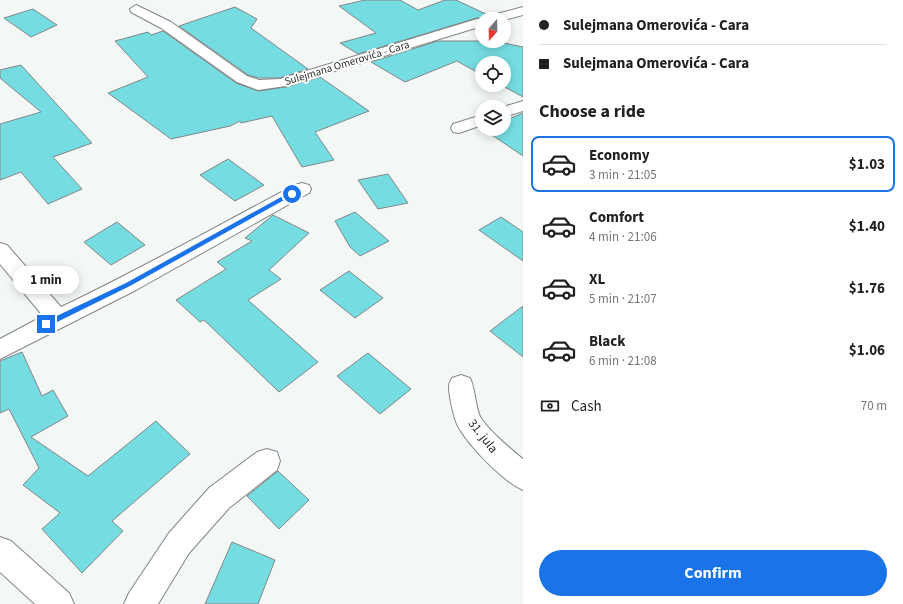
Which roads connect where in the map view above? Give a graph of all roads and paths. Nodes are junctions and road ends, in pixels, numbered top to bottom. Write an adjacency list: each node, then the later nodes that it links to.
1 (136, 9): 4 (street, Sulejmana Omerovića - Cara)
2 (523, 11): 3 (street)
3 (511, 14)
4 (475, 24)
5 (523, 106): 6 (street)
6 (511, 110)
7 (475, 122): 8 (street)
8 (459, 128)
9 (302, 189): 11 (street)
10 (0, 250): 11 (street)
11 (58, 318): 12 (street)
12 (0, 350)
13 (461, 385): 15 (street, 31. jula)
14 (267, 461): 18 (street)
15 (523, 477)
16 (0, 552): 17 (street)
17 (58, 604)
18 (140, 604)

